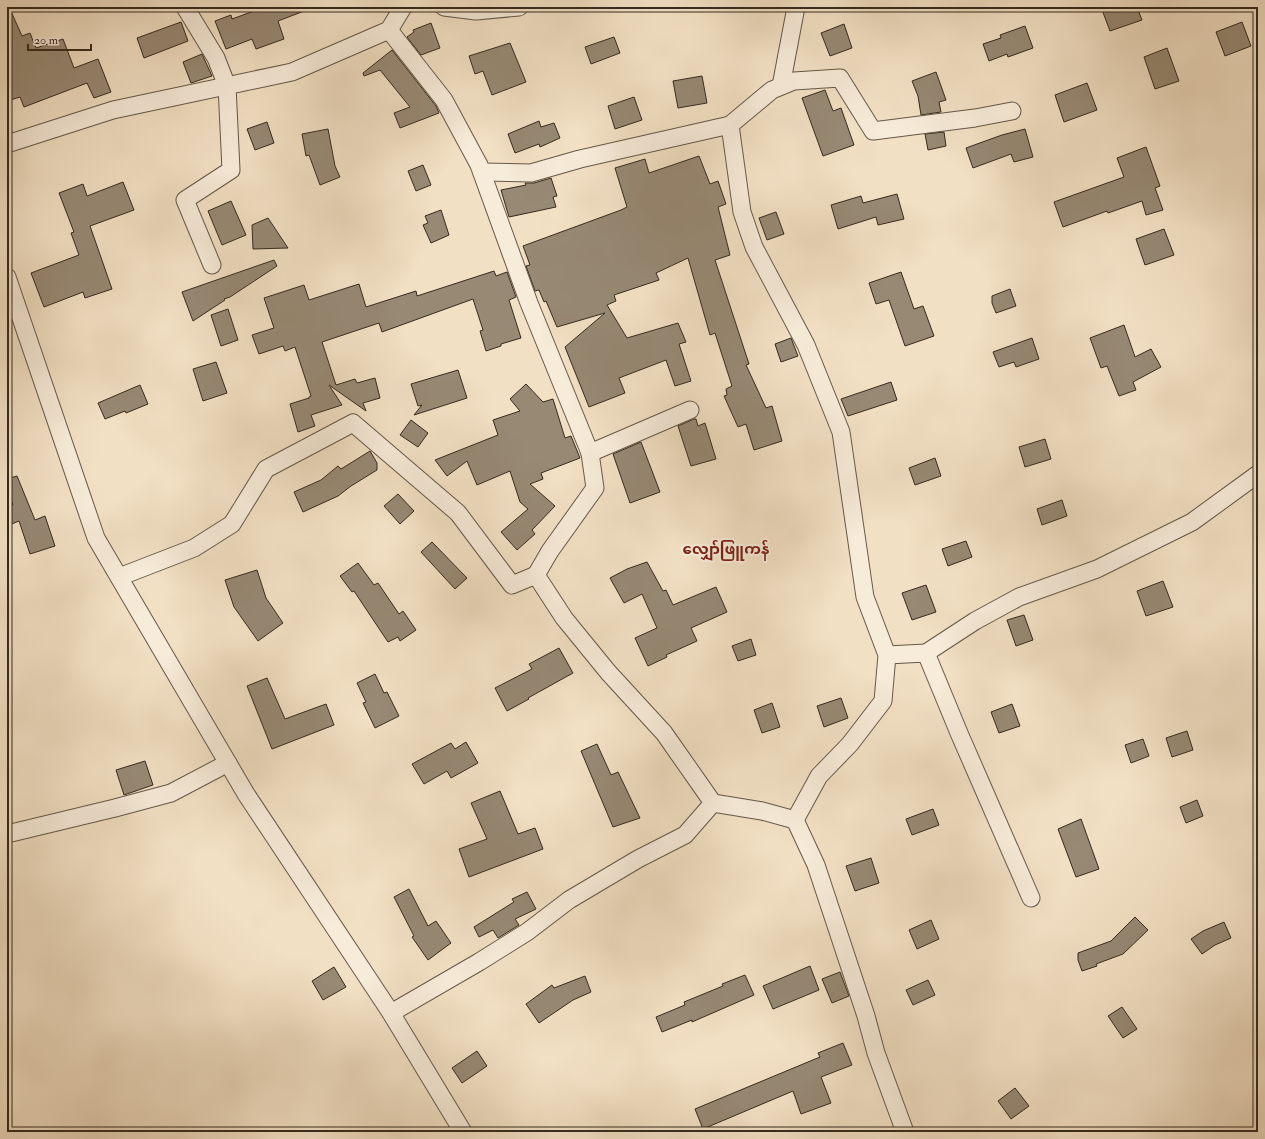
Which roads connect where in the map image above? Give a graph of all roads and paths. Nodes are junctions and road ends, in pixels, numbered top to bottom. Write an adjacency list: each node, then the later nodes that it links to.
1 (185, 7): 7 (street)
2 (403, 7): 6 (street)
3 (444, 7): 4 (street)
4 (519, 7)
5 (796, 7): 8 (street)
6 (389, 30): 7 (street); 12 (street)
7 (228, 86): 11 (street); 13 (street)
8 (781, 86): 9 (street); 10 (street)
9 (1012, 111)
10 (730, 125): 12 (street); 21 (street)
11 (7, 144)
12 (482, 172): 16 (street)
13 (212, 265)
14 (7, 277): 19 (street)
15 (690, 410): 16 (street)
16 (590, 453): 18 (street)
17 (1258, 474): 20 (street)
18 (536, 574): 19 (street); 23 (street)
19 (119, 578): 22 (street)
20 (926, 653): 21 (street); 26 (street)
21 (888, 656): 24 (street)
22 (228, 763): 25 (street); 27 (street)
23 (713, 803): 24 (street); 27 (street)
24 (795, 820): 29 (street)
25 (7, 834)
26 (1032, 898)
27 (391, 1013): 28 (street)
28 (463, 1132)
29 (906, 1132)

